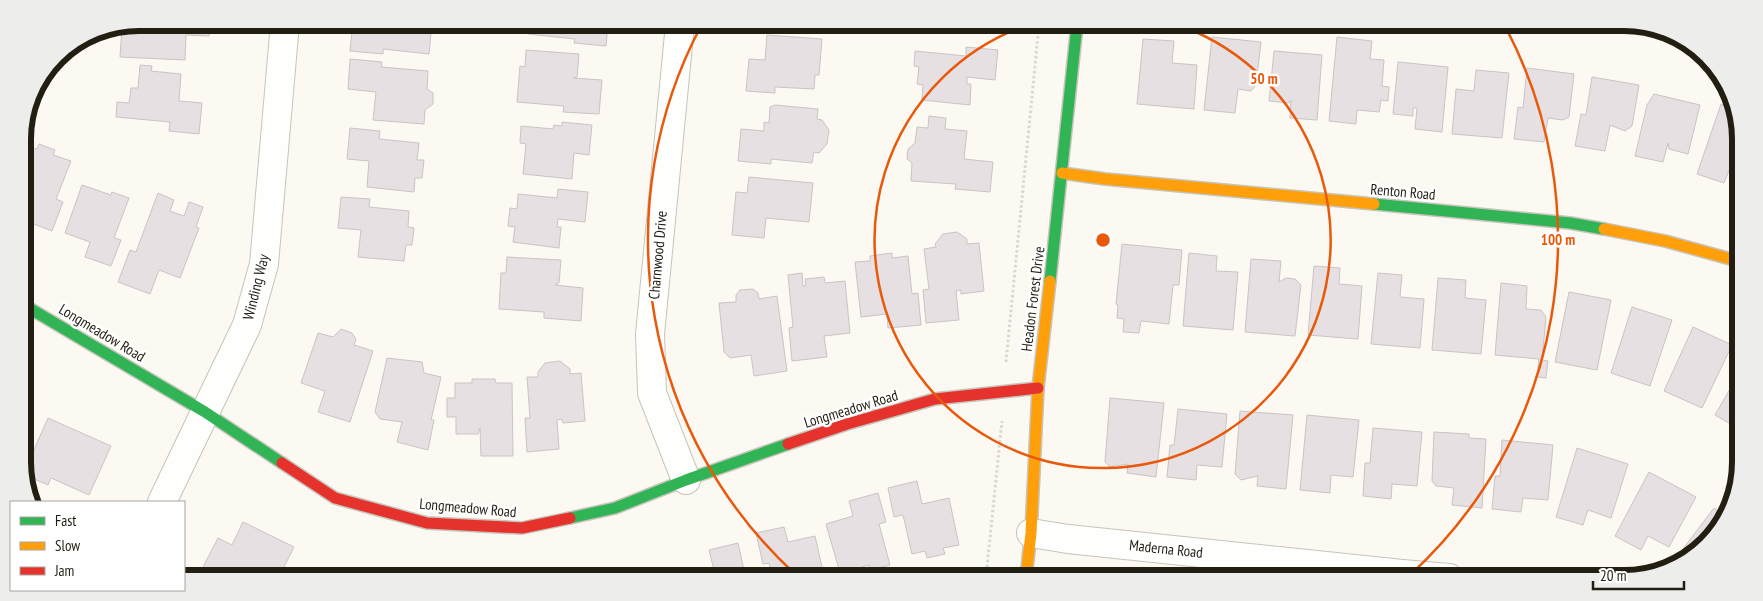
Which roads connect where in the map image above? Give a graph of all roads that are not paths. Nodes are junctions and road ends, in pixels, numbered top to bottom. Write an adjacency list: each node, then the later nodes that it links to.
1 (284, 31): 8 (street, Winding Way)
2 (679, 31): 9 (street, Charnwood Drive)
3 (1076, 31): 4 (street, Headon Forest Drive)
4 (1062, 174): 5 (street, Renton Road); 7 (street, Headon Forest Drive)
5 (1732, 259)
6 (31, 309): 8 (street, Longmeadow Road)
7 (1038, 388): 9 (street, Longmeadow Road); 11 (street, Headon Forest Drive)
8 (205, 412): 9 (street, Longmeadow Road); 10 (street, Winding Way)
9 (686, 480)
10 (162, 501)
11 (1031, 533): 12 (street, Headon Forest Drive); 13 (street, Maderna Road)
12 (1027, 570)
13 (1348, 570)

